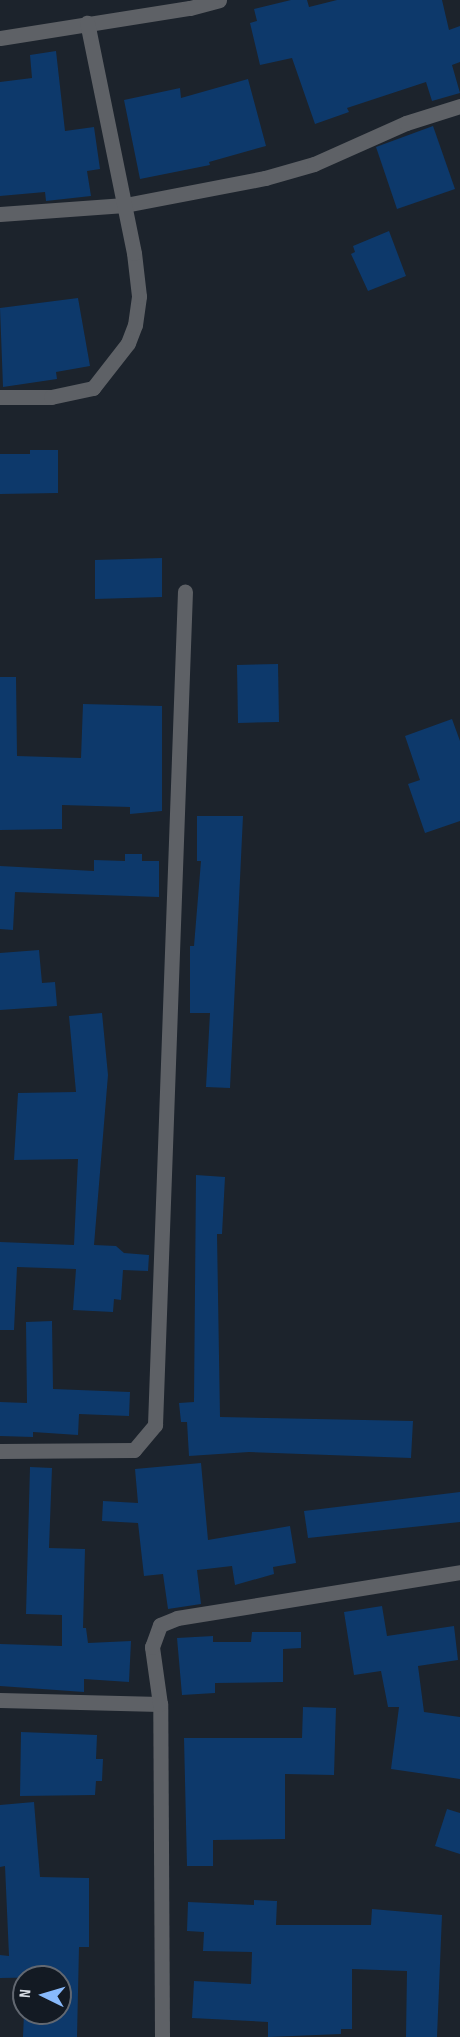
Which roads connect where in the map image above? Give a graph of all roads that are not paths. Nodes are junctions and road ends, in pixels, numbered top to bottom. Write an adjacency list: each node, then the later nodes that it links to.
1 (219, 0): 2 (street)
2 (87, 23): 3 (street); 5 (street)
3 (0, 38)
4 (460, 106): 5 (street)
5 (125, 205): 6 (street); 7 (street)
6 (0, 214)
7 (0, 397)
8 (185, 592): 9 (street)
9 (0, 1451)
10 (460, 1572): 12 (street)
11 (0, 1700): 12 (street)
12 (160, 1704): 13 (street)
13 (162, 2037)

